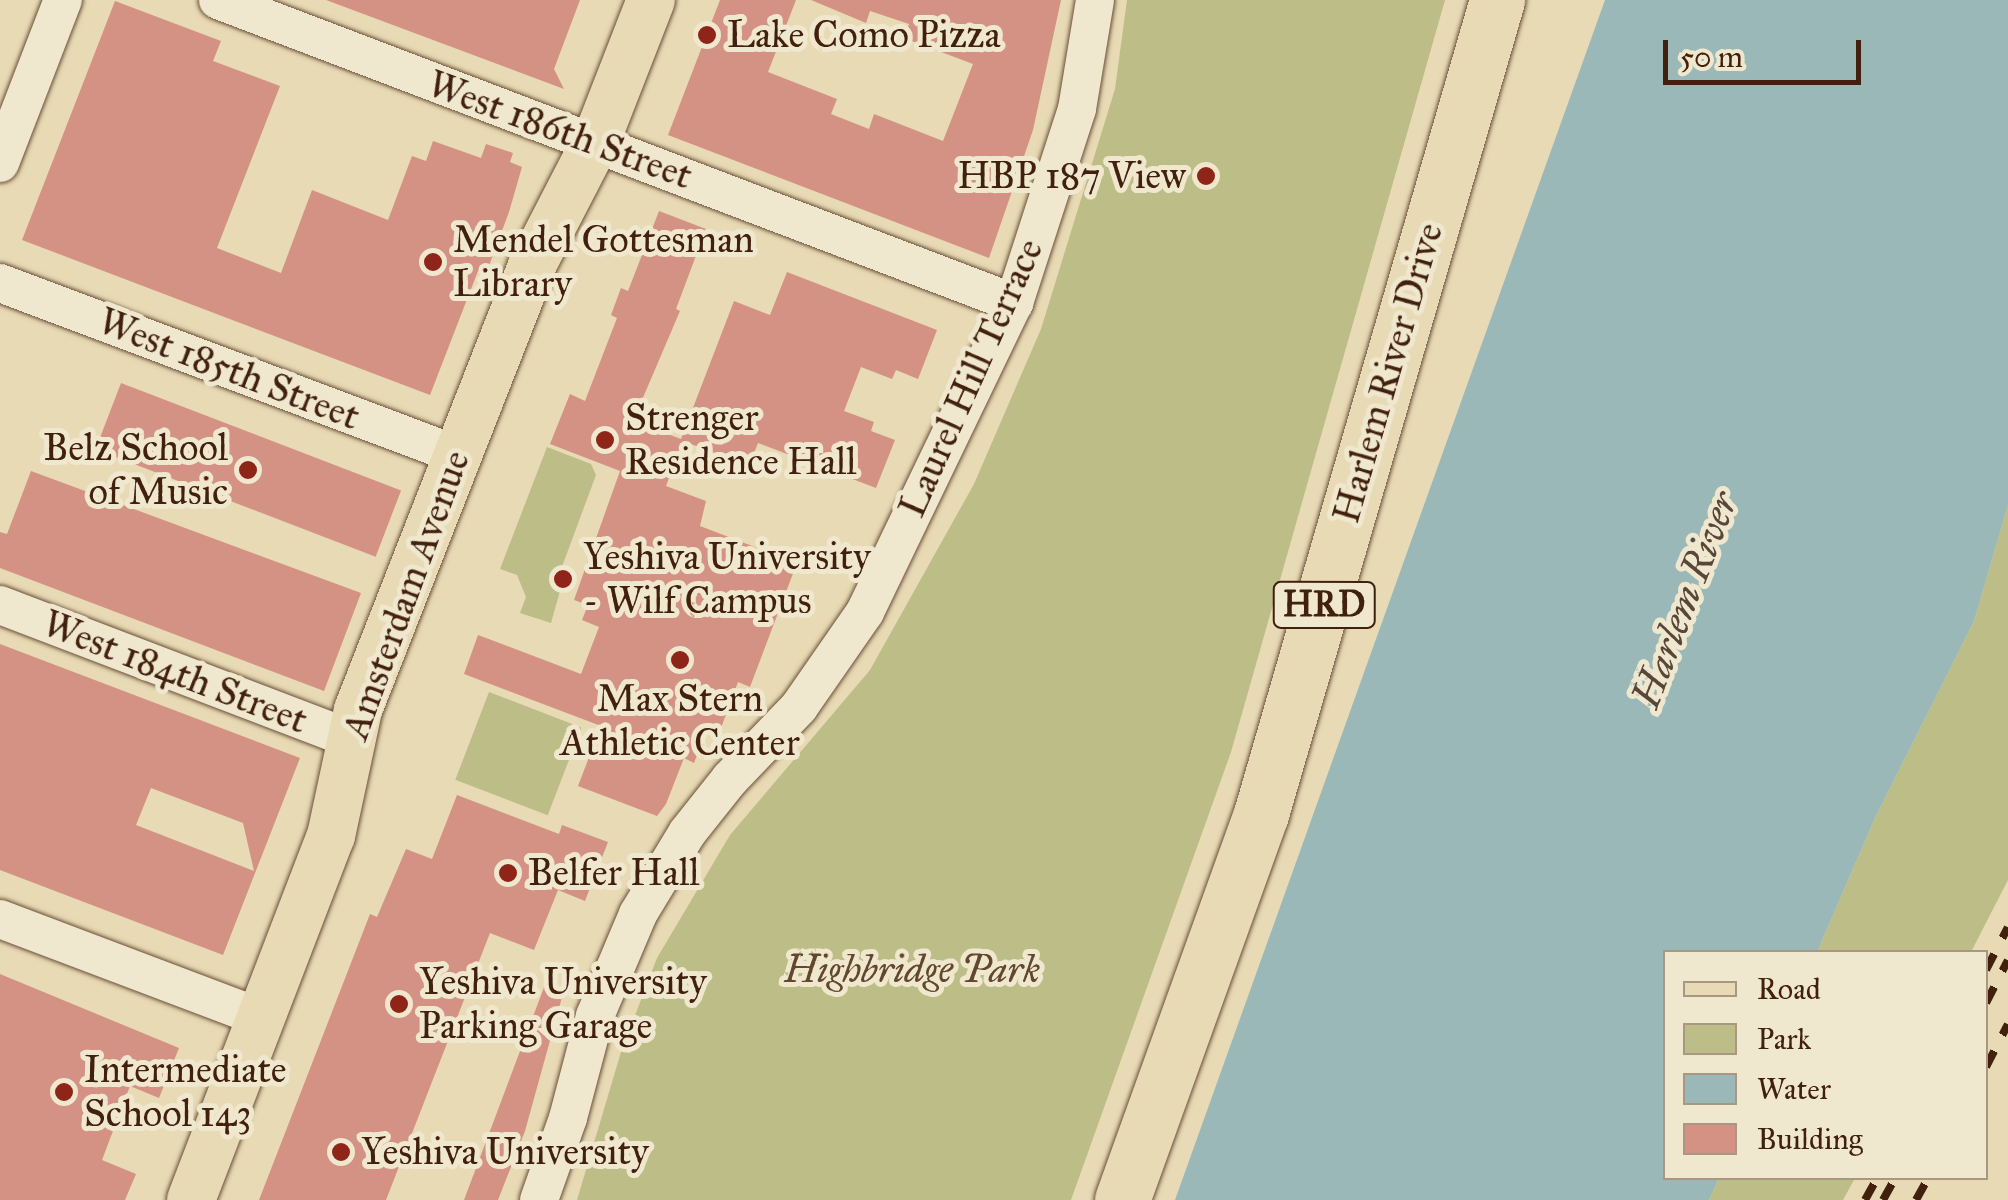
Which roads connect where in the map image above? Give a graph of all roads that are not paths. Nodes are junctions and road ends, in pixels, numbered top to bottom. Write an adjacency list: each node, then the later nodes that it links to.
1 (63, 0): 8 (street)
2 (218, 0): 7 (street, West 186th Street)
3 (651, 0): 7 (main road, Amsterdam Avenue)
4 (1095, 0): 10 (street, Laurel Hill Terrace)
5 (1462, 0): 18 (highway, Harlem River Drive / HRD)
6 (1497, 0): 19 (highway, Harlem River Drive / HRD)
7 (596, 141): 10 (street, West 186th Street); 11 (main road, Amsterdam Avenue)
8 (0, 163)
9 (0, 283): 11 (street, West 185th Street)
10 (1014, 303): 17 (street, Laurel Hill Terrace)
11 (458, 455): 13 (main road, Amsterdam Avenue)
12 (0, 605): 13 (street, West 184th Street)
13 (350, 739): 15 (main road, Amsterdam Avenue)
14 (0, 919): 15 (street)
15 (262, 1018): 16 (main road, Amsterdam Avenue)
16 (191, 1200)
17 (538, 1200)
18 (1089, 1200)
19 (1122, 1200)

